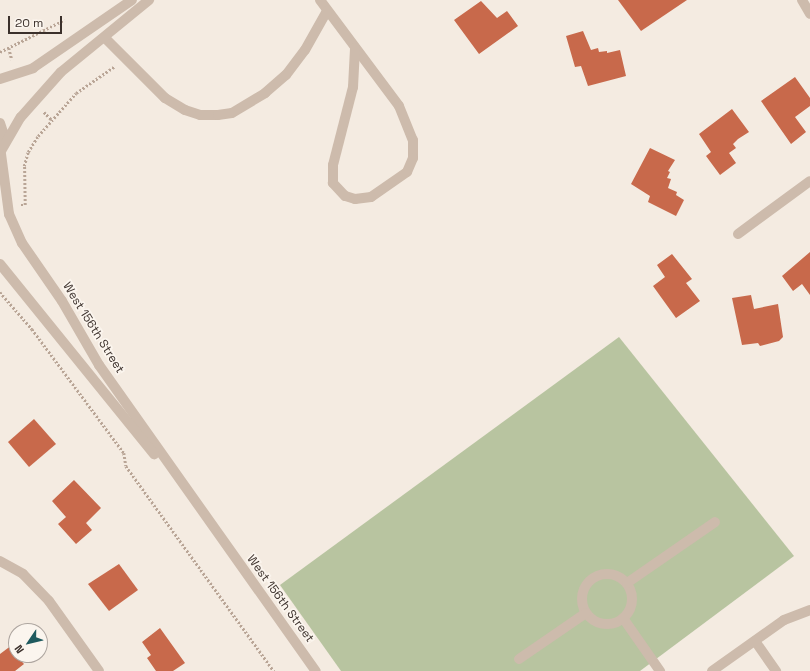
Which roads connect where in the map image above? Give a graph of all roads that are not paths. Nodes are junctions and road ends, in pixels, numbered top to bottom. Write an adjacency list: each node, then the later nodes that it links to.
1 (132, 0): 9 (street)
2 (149, 0): 7 (street)
3 (320, 0): 5 (street)
4 (802, 0): 6 (street)
5 (327, 11): 7 (street); 8 (street)
6 (810, 14)
7 (105, 38): 11 (street)
8 (355, 48): 8 (street)
9 (0, 79)
10 (0, 123): 11 (street, West 156th Street)
11 (1, 154): 15 (street, West 156th Street)
12 (810, 181): 13 (street)
13 (738, 234)
14 (0, 264): 15 (street, West 156th Street)
15 (195, 503): 25 (street, West 156th Street)
16 (715, 522): 18 (street)
17 (0, 561): 24 (street)
18 (627, 583): 20 (street); 21 (street)
19 (810, 610): 22 (street)
20 (586, 613): 21 (street); 23 (street)
21 (623, 618): 26 (street)
22 (755, 641): 27 (street); 28 (street)
23 (519, 659)
24 (99, 671)
25 (316, 671)
26 (660, 671)
27 (712, 671)
28 (776, 671)

